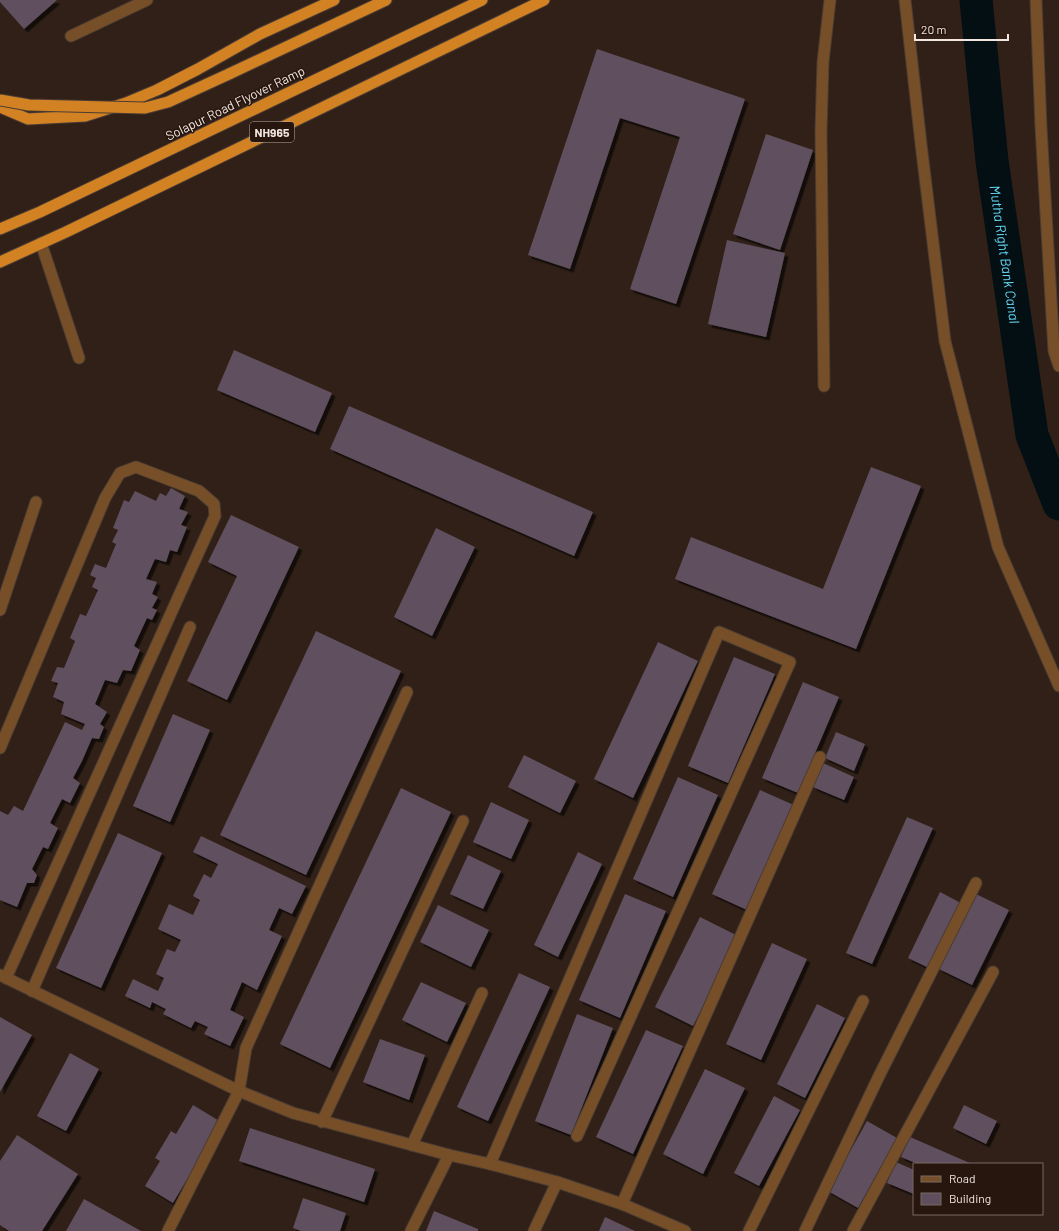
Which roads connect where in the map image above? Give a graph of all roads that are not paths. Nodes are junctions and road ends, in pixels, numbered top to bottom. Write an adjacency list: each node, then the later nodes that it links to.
1 (147, 0): 9 (street)
2 (334, 0): 11 (highway)
3 (386, 0): 10 (highway, bridge)
4 (482, 0): 12 (highway, Solapur Road Flyover Ramp / NH965)
5 (544, 0): 13 (highway, NH965)
6 (830, 0): 18 (street)
7 (905, 0): 22 (street)
8 (1036, 0): 15 (street)
9 (72, 36)
10 (0, 100)
11 (0, 107)
12 (0, 230)
13 (41, 243): 14 (highway, NH965); 16 (street)
14 (0, 262)
15 (1056, 350): 17 (street)
16 (79, 358)
17 (1059, 366)
18 (824, 386)
19 (36, 502): 20 (street)
20 (0, 610)
21 (190, 627): 30 (street)
22 (1059, 686)
23 (407, 692): 33 (street)
24 (0, 748): 29 (street)
25 (820, 757): 40 (street)
26 (463, 821): 34 (street)
27 (976, 883): 46 (street)
28 (993, 972): 47 (street)
29 (3, 977): 30 (street)
30 (32, 991): 33 (street)
31 (482, 993): 36 (street)
32 (863, 1001): 45 (street)
33 (239, 1091): 34 (street); 41 (street)
34 (322, 1122): 36 (street)
35 (577, 1136): 38 (street)
36 (412, 1145): 37 (street)
37 (449, 1155): 38 (street); 42 (street)
38 (490, 1164): 39 (street)
39 (557, 1182): 40 (street); 43 (street)
40 (622, 1204): 44 (street)
41 (168, 1231)
42 (411, 1231)
43 (534, 1231)
44 (686, 1231)
45 (749, 1231)
46 (805, 1231)
47 (853, 1231)

